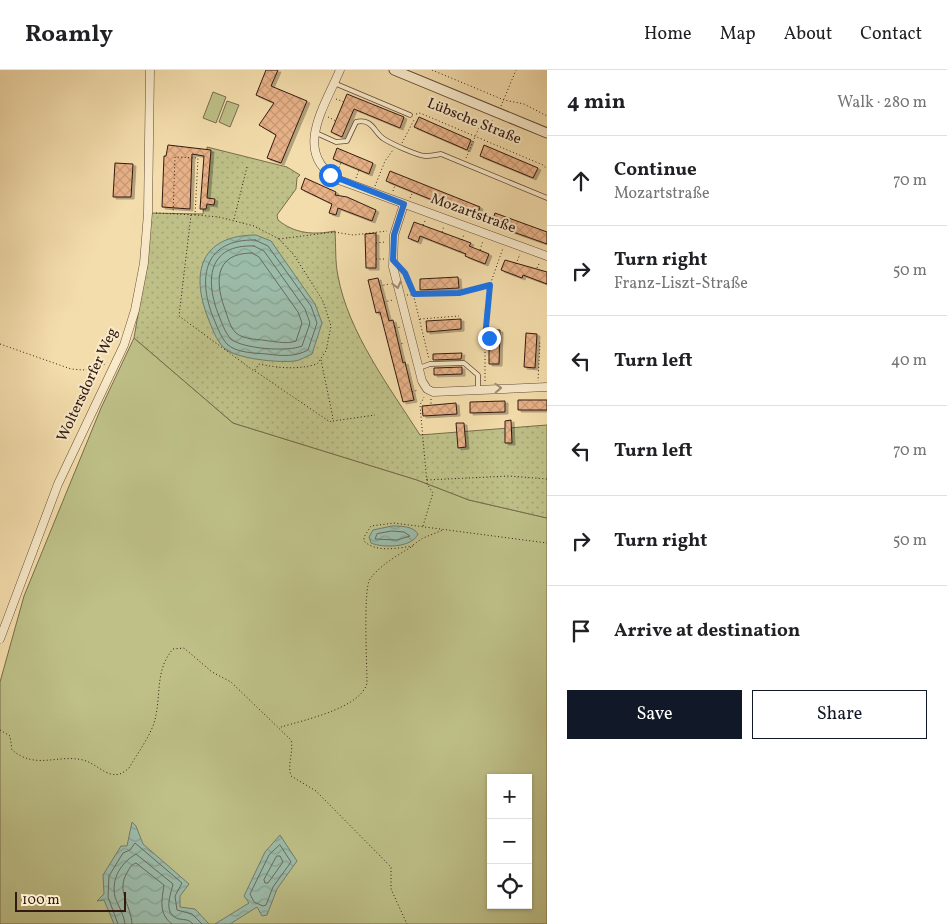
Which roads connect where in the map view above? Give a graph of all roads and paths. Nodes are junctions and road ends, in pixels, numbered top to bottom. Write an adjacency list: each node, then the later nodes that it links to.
1 (150, 70): 31 (street, Woltersdorfer Weg)
2 (340, 70): 5 (street, Mozartstraße)
3 (394, 70): 15 (street, Lübsche Straße)
4 (432, 70): 12 (path)
5 (337, 84): 6 (path); 11 (lane, Lübsche Straße); 14 (street, Mozartstraße)
6 (335, 98): 7 (path); 8 (path)
7 (344, 102)
8 (332, 105)
9 (330, 111): 13 (path)
10 (417, 114): 11 (path, Lübsche Straße); 16 (path); 19 (path, Lübsche Straße)
11 (410, 115)
12 (547, 116)
13 (336, 121)
14 (314, 132): 16 (lane); 30 (street, Mozartstraße)
15 (547, 133)
16 (398, 145): 26 (path); 29 (lane)
17 (341, 162): 22 (path)
18 (247, 167): 36 (path)
19 (547, 168)
20 (334, 170): 22 (path)
21 (359, 170): 24 (path)
22 (338, 172): 23 (path)
23 (342, 174)
24 (349, 177)
25 (395, 185): 28 (path)
26 (374, 186)
27 (413, 192): 30 (path)
28 (392, 193)
29 (547, 198)
30 (407, 202): 50 (street, Mozartstraße); 52 (street)
31 (148, 213): 32 (path); 82 (street, Woltersdorfer Weg)
32 (173, 214): 33 (path); 34 (path)
33 (191, 215): 34 (path); 85 (path)
34 (196, 215): 36 (path)
35 (427, 216): 38 (path)
36 (234, 220): 43 (path)
37 (445, 223): 41 (path)
38 (423, 225)
39 (465, 230): 44 (path)
40 (390, 231): 43 (path)
41 (442, 232)
42 (484, 238): 48 (path)
43 (279, 239): 79 (path)
44 (462, 240)
45 (388, 242): 46 (path)
46 (376, 243)
47 (504, 245): 56 (path)
48 (480, 250)
49 (521, 251): 53 (path)
50 (544, 257): 54 (path)
51 (376, 259): 52 (path)
52 (390, 260): 61 (path); 63 (street, one-way to 63)
53 (516, 264)
54 (537, 268)
55 (390, 284): 57 (path)
56 (490, 285): 60 (path); 71 (path)
57 (380, 286)
58 (449, 289): 60 (path)
59 (430, 290): 62 (path)
60 (449, 293): 62 (path)
61 (414, 294): 62 (path); 63 (path); 67 (path)
62 (430, 294)
63 (397, 298): 64 (path); 84 (street)
64 (384, 302)
65 (459, 316): 66 (path)
66 (435, 318): 67 (path); 68 (path)
67 (420, 319): 83 (path)
68 (435, 321)
69 (402, 326): 70 (path)
70 (395, 328)
71 (485, 338): 72 (path); 77 (path)
72 (489, 338)
73 (536, 342): 81 (path)
74 (407, 343): 76 (path)
75 (0, 344): 82 (path)
76 (398, 344)
77 (484, 355): 78 (path); 88 (path)
78 (489, 355)
79 (321, 358): 85 (path); 95 (path)
80 (535, 359): 81 (path)
81 (539, 359): 86 (path)
82 (116, 361): 102 (street, Woltersdorfer Weg)
83 (430, 364): 84 (lane); 88 (lane)
84 (419, 368): 88 (street)
85 (254, 371): 95 (path)
86 (538, 387): 87 (street); 88 (street, one-way to 86)
87 (547, 387)
88 (481, 388)
89 (420, 389): 90 (path)
90 (412, 392)
91 (424, 397): 97 (path)
92 (431, 397): 93 (path)
93 (431, 405)
94 (375, 415): 95 (path)
95 (332, 420)
96 (547, 479): 97 (path)
97 (427, 480): 98 (path)
98 (423, 527): 99 (path); 101 (path)
99 (444, 530): 100 (path); 101 (path)
100 (547, 543)
101 (413, 546): 103 (path)
102 (0, 639)
103 (280, 727): 104 (path); 105 (path)
104 (0, 730)
105 (407, 924)

